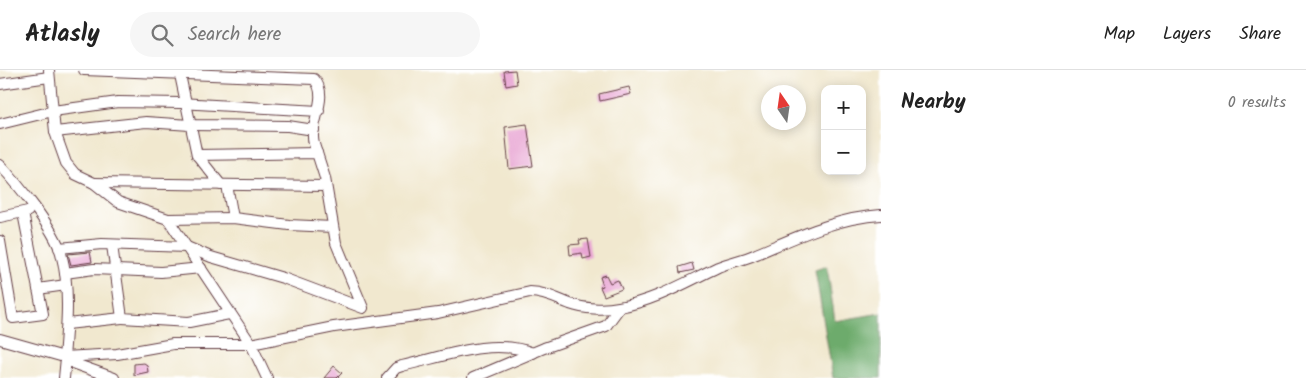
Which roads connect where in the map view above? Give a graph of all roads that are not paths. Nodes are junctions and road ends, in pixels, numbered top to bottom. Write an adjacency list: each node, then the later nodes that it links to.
1 (84, 70): 2 (street)
2 (180, 72): 5 (street); 7 (street)
3 (49, 73): 4 (street); 6 (street)
4 (0, 84)
5 (187, 104): 6 (street); 7 (street); 9 (street)
6 (53, 111): 8 (street); 11 (street)
7 (319, 111): 10 (street)
8 (0, 124)
9 (190, 125): 10 (street); 11 (street); 13 (street)
10 (314, 130): 12 (street)
11 (56, 132): 15 (street)
12 (317, 153): 13 (street); 17 (street)
13 (196, 155): 16 (street)
14 (1, 167): 18 (street)
15 (94, 183): 16 (street); 23 (street)
16 (224, 185): 17 (street); 22 (street)
17 (326, 186): 24 (street)
18 (34, 209): 19 (street); 28 (street)
19 (23, 213): 21 (street); 33 (street)
20 (881, 215): 34 (street)
21 (0, 217)
22 (233, 218): 23 (street); 24 (street)
23 (168, 219): 27 (street)
24 (333, 227): 35 (street)
25 (0, 241): 33 (street)
26 (112, 245): 27 (street); 28 (street); 30 (street)
27 (187, 247): 29 (street); 35 (street)
28 (59, 248): 31 (street)
29 (201, 268): 30 (street); 36 (street)
30 (115, 270): 31 (street); 37 (street)
31 (65, 273): 32 (street)
32 (66, 285): 33 (street); 39 (street)
33 (38, 289)
34 (620, 307): 38 (street); 42 (street)
35 (363, 308): 38 (street)
36 (229, 314): 37 (street); 41 (street)
37 (122, 318): 39 (street)
38 (373, 321): 41 (street)
39 (67, 324): 43 (street)
40 (0, 339): 43 (street)
41 (251, 344): 43 (street); 47 (street)
42 (533, 353): 44 (street); 48 (street)
43 (65, 358): 45 (street); 46 (street)
44 (478, 377)
45 (64, 378)
46 (114, 378)
47 (267, 378)
48 (387, 378)

